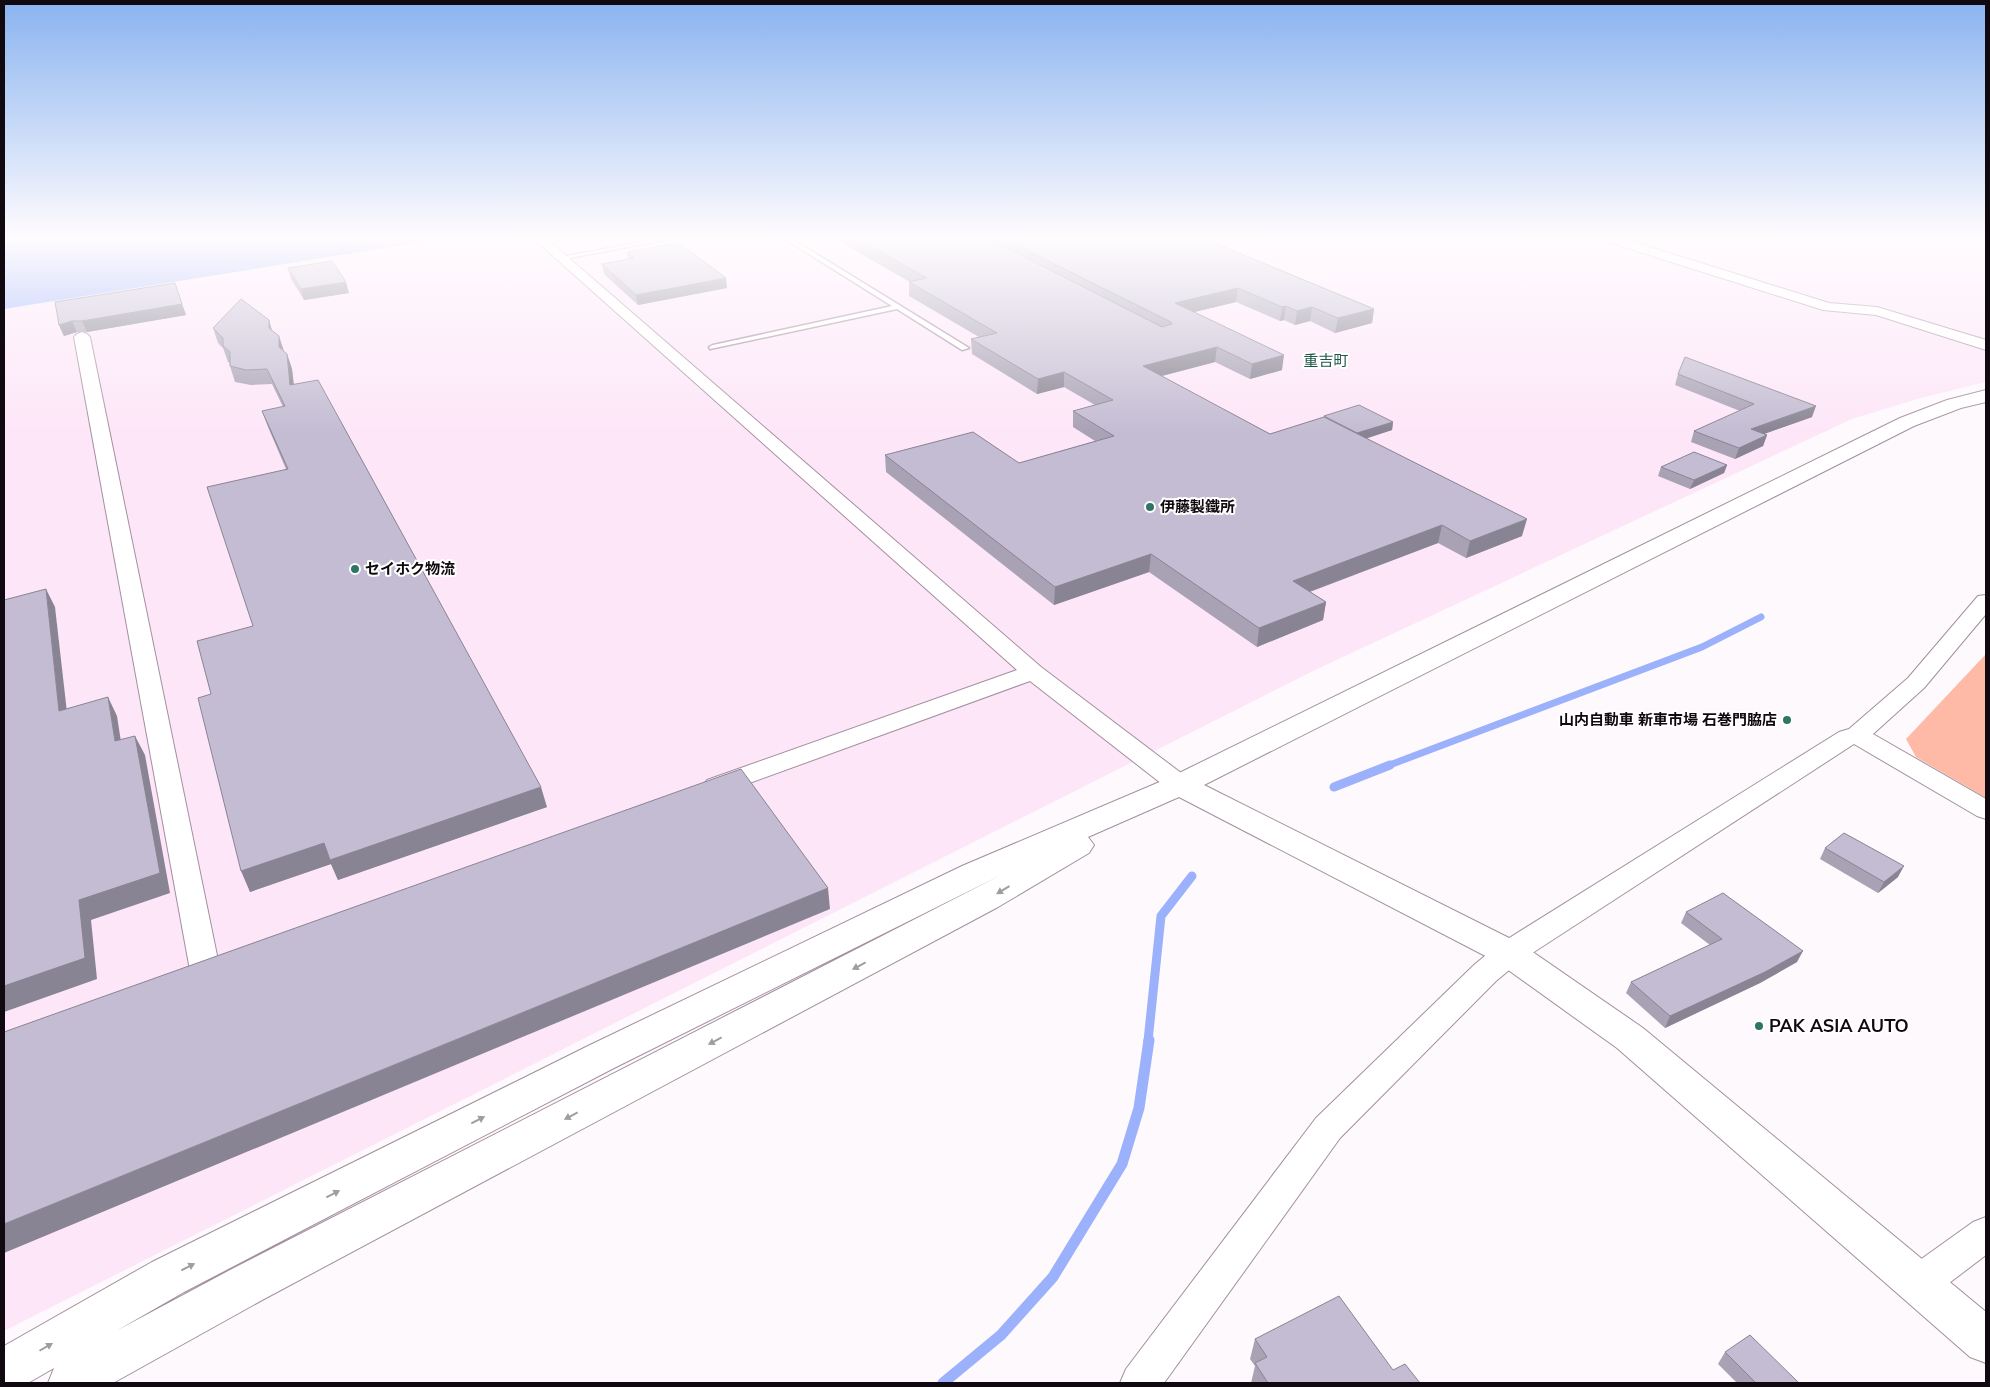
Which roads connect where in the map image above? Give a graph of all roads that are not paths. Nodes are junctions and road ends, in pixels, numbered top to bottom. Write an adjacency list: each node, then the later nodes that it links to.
1 (611, 304): 11 (street)
2 (893, 304): 4 (lane)
3 (1818, 304): 6 (street)
4 (898, 307): 7 (lane); 8 (lane)
5 (82, 337): 18 (street)
6 (1986, 345)
7 (713, 347)
8 (965, 348)
9 (1986, 396): 13 (street)
10 (1986, 601): 12 (street)
11 (1033, 672): 13 (street); 14 (street)
12 (1857, 735): 15 (street); 16 (street)
13 (1180, 785): 16 (street); 23 (street, one-way to 13); 24 (street, one-way to 24)
14 (694, 794)
15 (1986, 810)
16 (1509, 953): 21 (street); 25 (street)
17 (233, 960): 18 (street)
18 (205, 970): 19 (street)
19 (178, 980)
20 (1986, 1234): 21 (street)
21 (1919, 1283): 22 (street)
22 (1986, 1341)
23 (4, 1371)
24 (71, 1383)
25 (1140, 1383)

